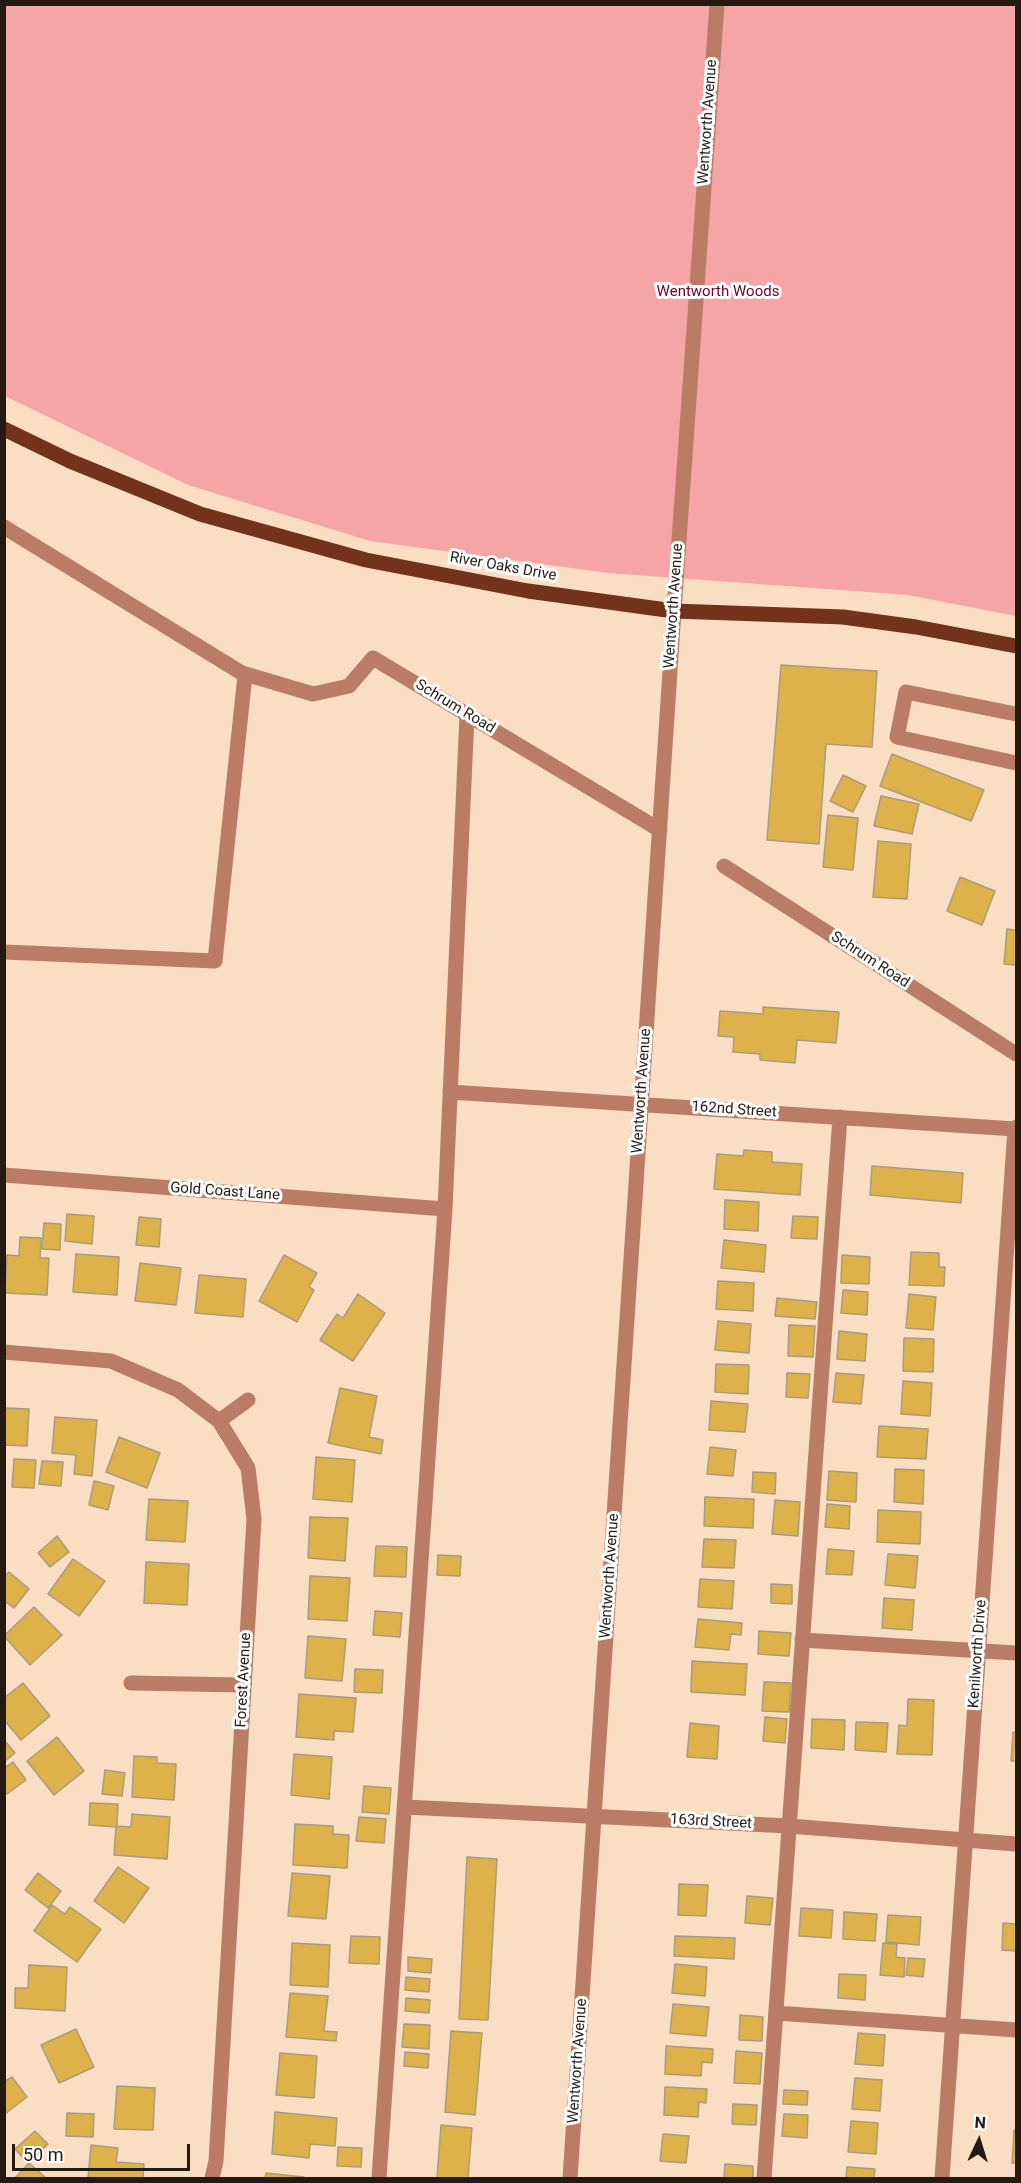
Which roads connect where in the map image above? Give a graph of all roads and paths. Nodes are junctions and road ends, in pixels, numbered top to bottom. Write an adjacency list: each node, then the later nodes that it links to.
1 (717, 4): 4 (street, Wentworth Avenue)
2 (4, 429): 4 (main road, River Oaks Drive)
3 (4, 527): 6 (street)
4 (674, 611): 5 (main road, River Oaks Drive); 10 (street, Wentworth Avenue)
5 (1017, 646)
6 (242, 673): 8 (street, Schrum Road); 12 (street)
7 (1017, 714): 9 (street)
8 (467, 715): 10 (street, Schrum Road); 14 (street)
9 (1017, 763)
10 (660, 830): 15 (street, Wentworth Avenue)
11 (724, 866): 13 (street, Schrum Road)
12 (4, 952)
13 (1017, 1054)
14 (450, 1092): 15 (street, 162nd Street); 19 (street)
15 (641, 1104): 16 (street, 162nd Street); 29 (street, Wentworth Avenue)
16 (840, 1117): 17 (street, 162nd Street); 23 (street)
17 (1016, 1128): 24 (street, Kenilworth Drive)
18 (4, 1175): 19 (street, Gold Coast Lane)
19 (445, 1209): 28 (street)
20 (4, 1352): 22 (street, Forest Avenue)
21 (248, 1400): 22 (street)
22 (219, 1421): 27 (street, Forest Avenue)
23 (802, 1640): 24 (street); 30 (street)
24 (978, 1651): 25 (street); 31 (street, Kenilworth Drive)
25 (1017, 1653)
26 (130, 1683): 27 (street)
27 (243, 1685): 36 (street, Forest Avenue)
28 (405, 1807): 29 (street, 163rd Street); 37 (street)
29 (594, 1815): 30 (street, 163rd Street); 38 (street, Wentworth Avenue)
30 (789, 1826): 31 (street, 163rd Street); 33 (street)
31 (965, 1840): 32 (street, 163rd Street); 34 (street, Kenilworth Drive)
32 (1017, 1844)
33 (776, 2013): 34 (street); 39 (street)
34 (952, 2026): 35 (street); 40 (street, Kenilworth Drive)
35 (1017, 2030)
36 (212, 2178)
37 (379, 2178)
38 (570, 2178)
39 (764, 2178)
40 (942, 2178)

